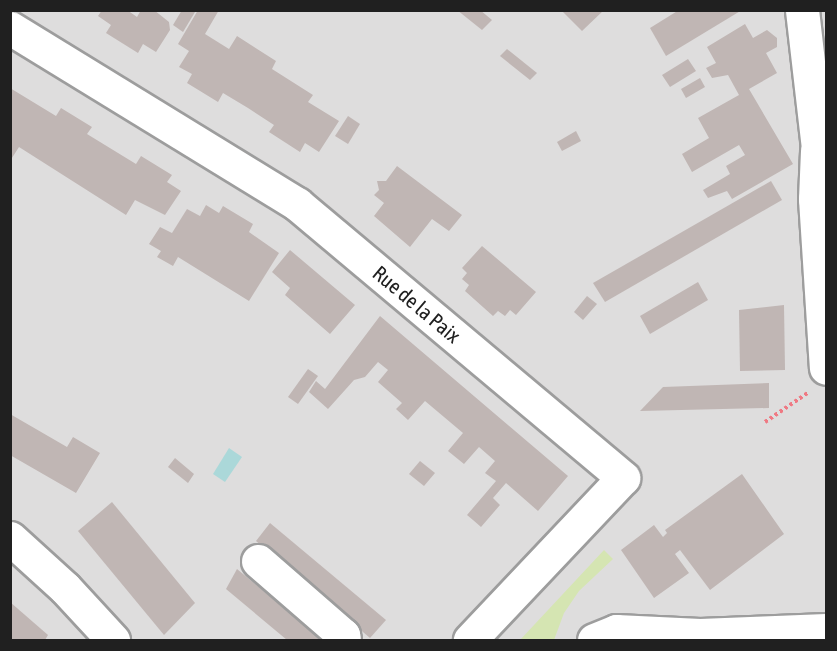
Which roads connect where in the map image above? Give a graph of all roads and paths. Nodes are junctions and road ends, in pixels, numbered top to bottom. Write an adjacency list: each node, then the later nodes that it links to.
1 (811, 25): 3 (street)
2 (10, 28): 12 (street, Rue de la Paix)
3 (817, 151): 4 (street); 5 (street)
4 (826, 198)
5 (821, 377): 6 (path)
6 (765, 422)
7 (10, 538): 10 (street)
8 (258, 561): 11 (street)
9 (826, 630): 13 (street)
10 (113, 640)
11 (344, 640)
12 (470, 640)
13 (594, 640)

